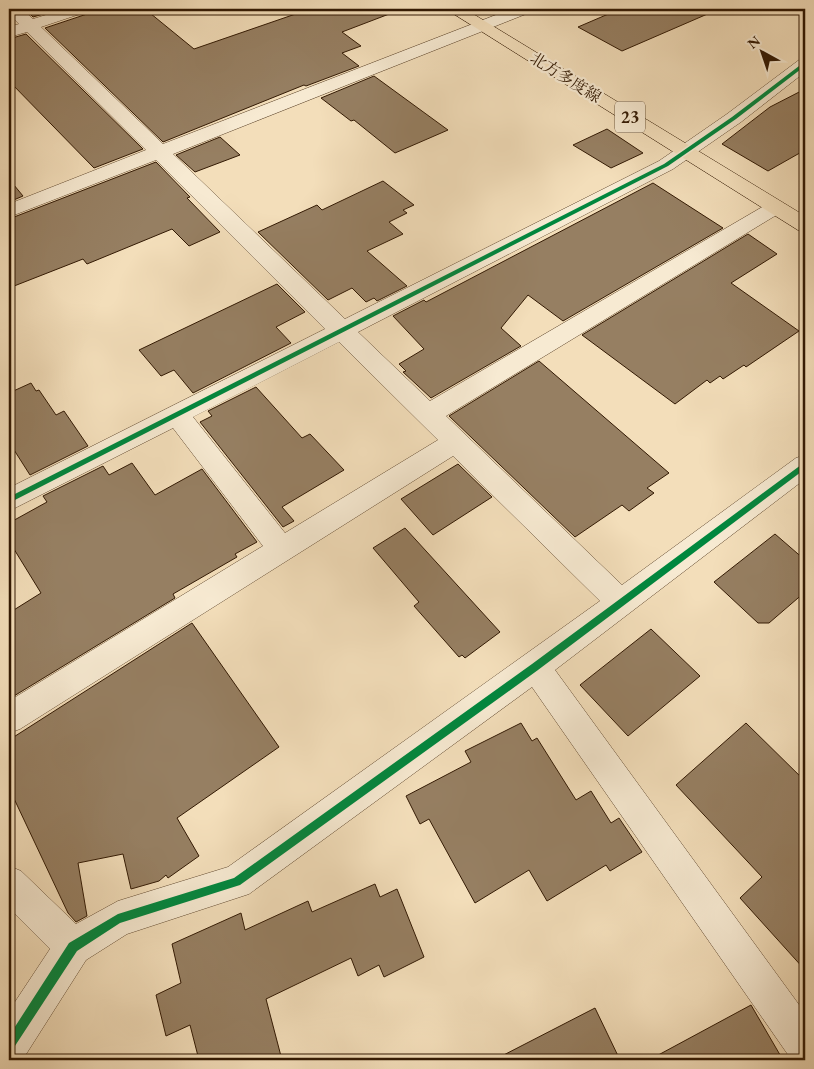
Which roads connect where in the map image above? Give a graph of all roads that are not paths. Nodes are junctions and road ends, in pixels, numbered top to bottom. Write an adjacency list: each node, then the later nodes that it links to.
1 (13, 9): 5 (street)
2 (80, 9): 5 (street)
3 (454, 9): 6 (main road, 北方多度線 / 23)
4 (525, 9): 6 (street)
5 (30, 25): 7 (street); 10 (street)
6 (482, 26): 9 (main road, 北方多度線 / 23); 10 (street)
7 (9, 32)
8 (805, 64): 9 (street)
9 (686, 151): 11 (main road, 北方多度線 / 23); 14 (street)
10 (160, 152): 12 (street); 14 (street)
11 (776, 207): 13 (main road, 北方多度線 / 23); 16 (street)
12 (9, 211)
13 (805, 225)
14 (341, 330): 15 (street); 16 (street)
15 (176, 414): 19 (street); 20 (street)
16 (427, 415): 17 (street)
17 (455, 442): 20 (street); 21 (street)
18 (805, 465): 21 (street)
19 (9, 500)
20 (281, 549): 23 (street)
21 (620, 602): 22 (street)
22 (535, 667): 25 (street); 27 (street)
23 (9, 718)
24 (9, 883): 25 (street)
25 (73, 948): 26 (street)
26 (9, 1044)
27 (805, 1045)

